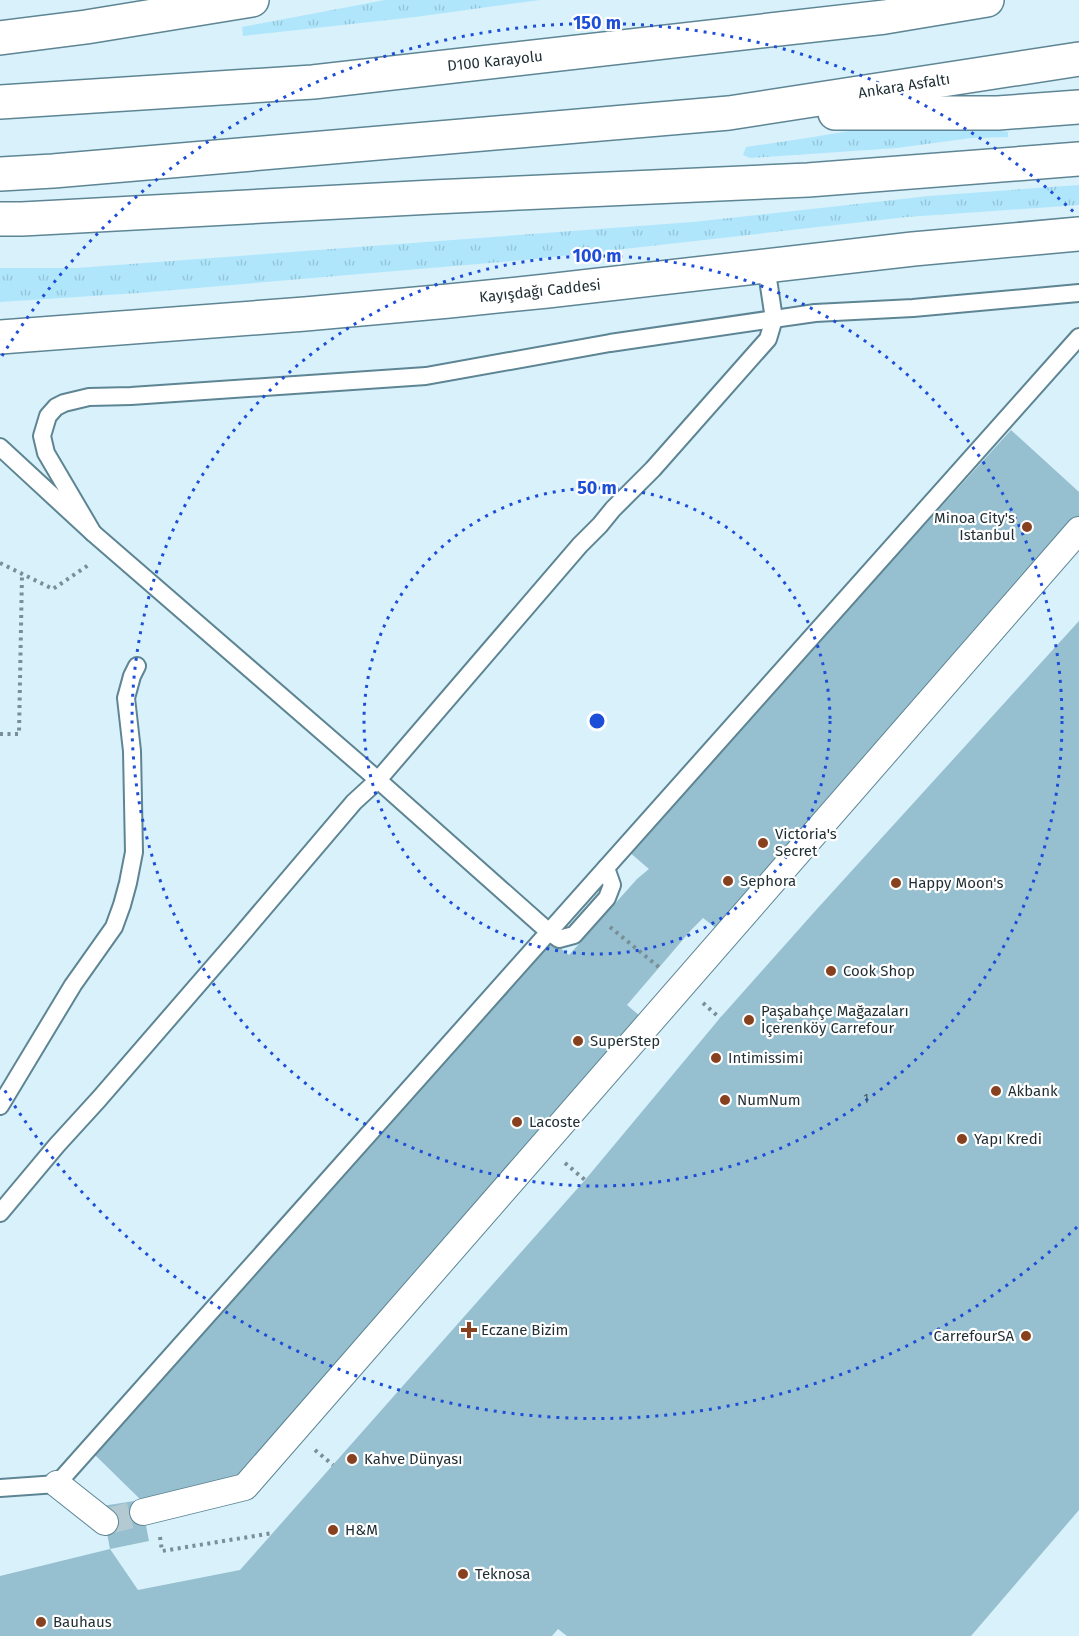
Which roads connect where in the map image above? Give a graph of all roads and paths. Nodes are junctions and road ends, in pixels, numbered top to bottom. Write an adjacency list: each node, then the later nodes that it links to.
1 (252, 0): 3 (main road)
2 (987, 0): 5 (main road, D100 Karayolu)
3 (0, 38)
4 (1079, 59): 7 (main road, Ankara Asfaltı)
5 (0, 102)
6 (1079, 107): 7 (main road)
7 (729, 113): 9 (main road)
8 (1079, 159): 10 (main road)
9 (0, 174)
10 (0, 219)
11 (1079, 234): 12 (main road, Kayışdağı Caddesi)
12 (766, 266): 14 (lane); 15 (main road, Kayışdağı Caddesi)
13 (1079, 293): 14 (lane)
14 (774, 319): 19 (lane); 25 (lane)
15 (0, 337)
16 (1079, 337): 26 (lane)
17 (0, 447): 19 (lane)
18 (1079, 530): 29 (street)
19 (93, 532): 25 (lane)
20 (0, 563): 22 (path)
21 (90, 564): 22 (path)
22 (22, 574): 24 (path)
23 (137, 666): 30 (lane)
24 (0, 734)
25 (378, 780): 28 (lane); 31 (lane)
26 (606, 868): 27 (lane); 28 (lane)
27 (594, 913): 28 (lane); 29 (path)
28 (549, 932): 32 (lane)
29 (682, 987): 34 (street)
30 (0, 1106)
31 (0, 1213)
32 (57, 1484): 33 (lane); 35 (street)
33 (0, 1488)
34 (143, 1512)
35 (105, 1522)
36 (273, 1533): 37 (path)
37 (162, 1551)

